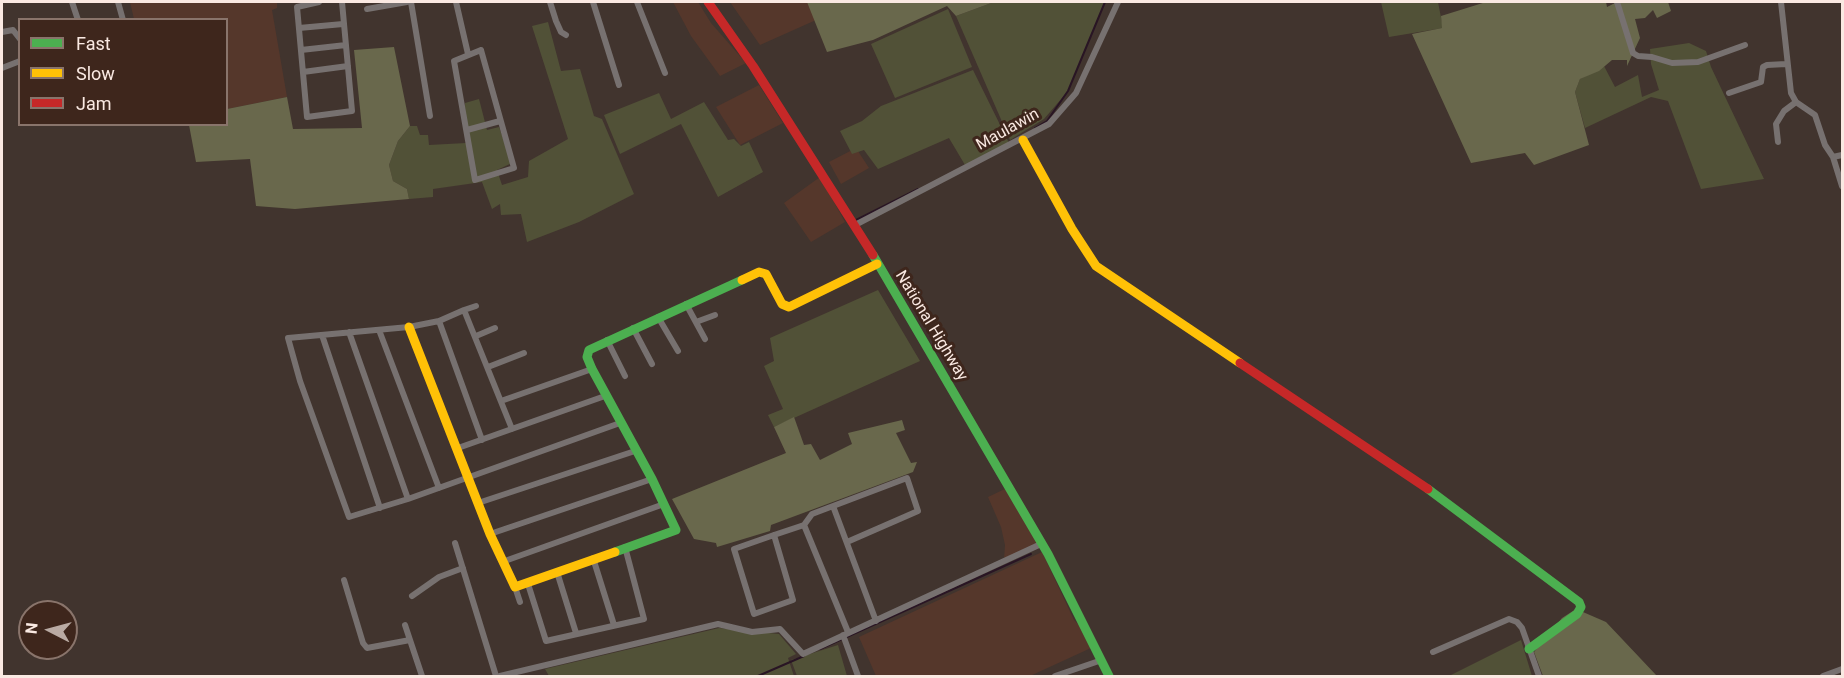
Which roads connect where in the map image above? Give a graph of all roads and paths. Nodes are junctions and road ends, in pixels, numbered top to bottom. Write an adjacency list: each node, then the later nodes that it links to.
1 (72, 2): 15 (street)
2 (118, 2): 16 (street)
3 (318, 2): 18 (street)
4 (342, 2): 17 (street)
5 (409, 2): 14 (street); 35 (street)
6 (456, 2): 25 (street)
7 (549, 2): 20 (street)
8 (593, 2): 32 (street)
9 (637, 2): 31 (street)
10 (708, 2): 44 (street, National Highway)
11 (1118, 2): 38 (street, Maulawin)
12 (1617, 2): 23 (street)
13 (1781, 2): 27 (street)
14 (367, 9)
15 (77, 18)
16 (122, 18)
17 (343, 24): 18 (street); 22 (street)
18 (299, 28): 24 (street)
19 (2, 32): 21 (street)
20 (566, 35)
21 (18, 36)
22 (346, 45): 24 (street); 28 (street)
23 (1745, 45)
24 (301, 50): 30 (street)
25 (468, 54): 36 (street); 37 (street)
26 (18, 62): 29 (street)
27 (1786, 64): 33 (street); 34 (street)
28 (348, 66): 30 (street); 30 (street)
29 (2, 68)
30 (303, 72)
31 (665, 73)
32 (620, 86)
33 (1729, 93)
34 (1796, 102): 39 (street); 41 (street)
35 (430, 116)
36 (500, 121): 37 (street); 37 (street)
37 (467, 130)
38 (1023, 140): 44 (street, Maulawin); 105 (street)
39 (1778, 142)
40 (1842, 155): 41 (street)
41 (1833, 158): 42 (street)
42 (1841, 172): 43 (street)
43 (1842, 186)
44 (855, 225): 45 (street, National Highway)
45 (877, 264): 46 (street); 88 (street, National Highway)
46 (686, 304): 50 (street); 52 (street)
47 (476, 306): 48 (street)
48 (464, 310): 51 (street); 59 (street)
49 (715, 315): 52 (street)
50 (658, 316): 55 (street); 62 (street)
51 (439, 321): 53 (street); 72 (street)
52 (696, 322): 60 (street)
53 (409, 327): 56 (street); 73 (street)
54 (495, 328): 59 (street)
55 (633, 328): 61 (street); 64 (street)
56 (380, 330): 57 (street); 77 (street)
57 (349, 332): 58 (street); 78 (street)
58 (322, 334): 82 (street); 82 (street)
59 (476, 336): 65 (street)
60 (705, 339)
61 (606, 340): 66 (street); 67 (street)
62 (678, 351)
63 (524, 353): 65 (street)
64 (652, 364)
65 (488, 367): 69 (street)
66 (592, 369): 68 (street); 69 (street)
67 (624, 376)
68 (604, 396): 70 (street); 71 (street)
69 (501, 401): 71 (street)
70 (620, 423): 74 (street); 75 (street)
71 (512, 429): 72 (street)
72 (482, 440): 73 (street)
73 (458, 448): 75 (street)
74 (635, 450): 76 (street); 79 (street)
75 (467, 477): 77 (street); 79 (street)
76 (652, 479): 80 (street); 84 (street)
77 (439, 488): 78 (street)
78 (408, 499): 82 (street)
79 (478, 503): 84 (street)
80 (664, 504): 89 (street); 91 (street)
81 (833, 506): 83 (street); 86 (street); 86 (street)
82 (380, 508)
83 (804, 525): 85 (street); 103 (street)
84 (490, 534): 91 (street)
85 (774, 535): 85 (street)
86 (847, 542): 99 (street)
87 (455, 543): 92 (street)
88 (1041, 544): 99 (street); 107 (street, National Highway)
89 (624, 547): 90 (street); 101 (street)
90 (593, 558): 93 (street); 101 (street)
91 (502, 562): 96 (street)
92 (463, 568): 97 (street); 110 (street)
93 (557, 572): 95 (street); 102 (street)
94 (344, 580): 104 (street)
95 (528, 584): 96 (street); 102 (street)
96 (515, 587): 98 (street)
97 (412, 596)
98 (520, 602)
99 (876, 621): 103 (street)
100 (405, 625): 104 (street)
101 (614, 625): 102 (street)
102 (576, 633)
103 (845, 634): 110 (street); 111 (street)
104 (410, 640): 109 (street)
105 (1529, 649): 106 (street); 114 (street)
106 (1434, 652)
107 (1099, 660): 112 (street); 113 (street, National Highway)
108 (1842, 669): 115 (street)
109 (422, 676)
110 (498, 676)
111 (858, 676)
112 (1055, 676)
113 (1109, 676)
114 (1539, 676)
115 (1823, 676)

